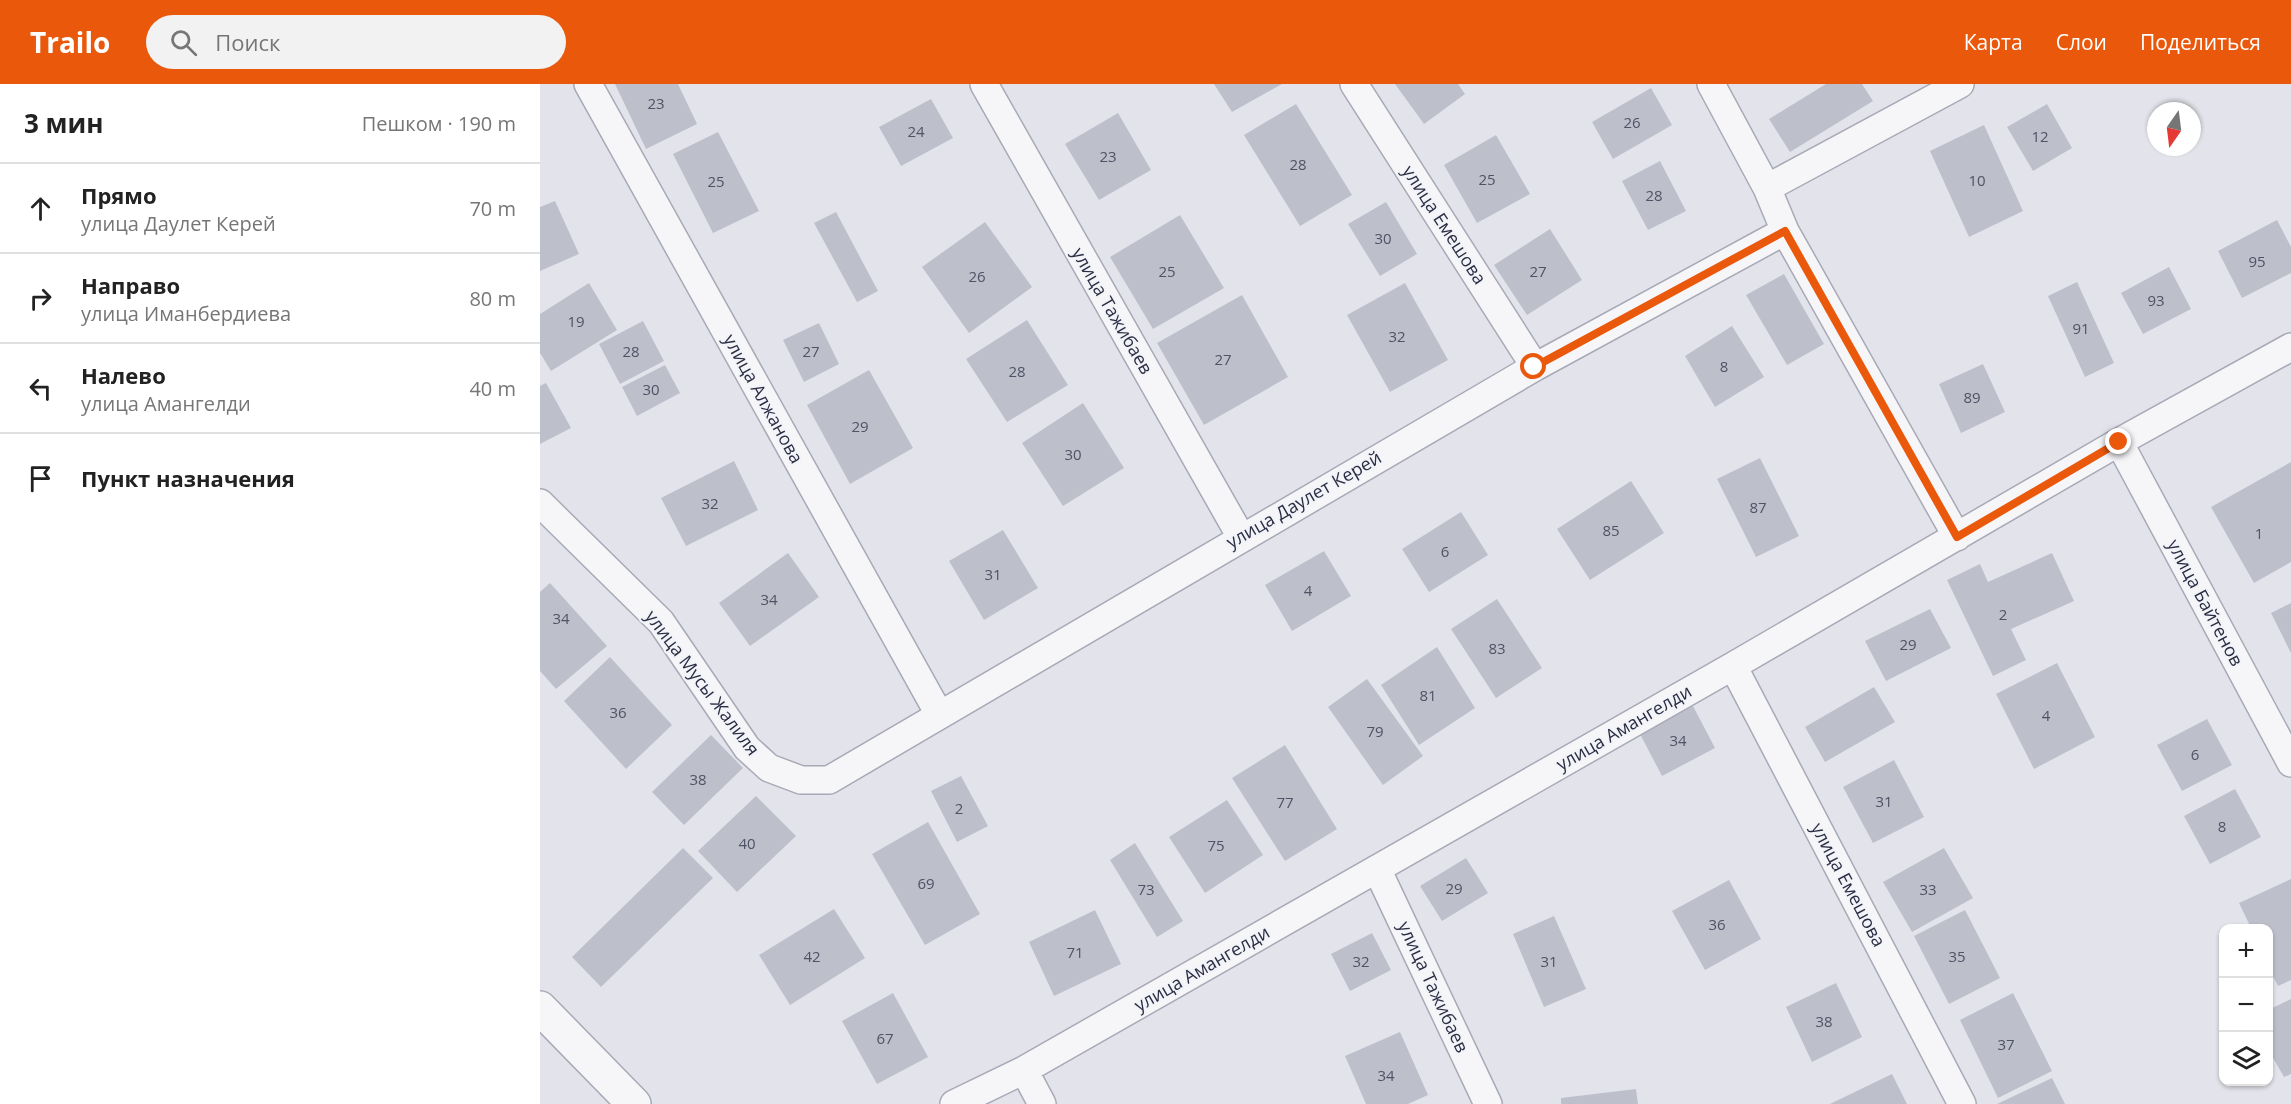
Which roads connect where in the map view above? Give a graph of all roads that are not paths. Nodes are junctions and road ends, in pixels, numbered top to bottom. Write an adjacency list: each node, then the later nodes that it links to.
1 (588, 84): 15 (street, улица Алжанова)
2 (984, 84): 12 (street, улица Тажибаев)
3 (1354, 84): 9 (street, улица Емешова)
4 (1711, 84): 6 (street)
5 (1960, 84): 6 (street)
6 (1767, 188): 7 (street)
7 (1785, 231): 9 (street, улица Даулет Керей); 13 (street)
8 (2291, 347): 10 (street, улица Амангелди)
9 (1534, 367): 12 (street, улица Даулет Керей)
10 (2119, 442): 13 (street, улица Амангелди); 16 (street, улица Байтенов)
11 (540, 503): 17 (street, улица Мусы Жалиля)
12 (1241, 537): 15 (street, улица Даулет Керей)
13 (1957, 537): 14 (street, улица Амангелди)
14 (1733, 666): 18 (street, улица Амангелди); 25 (street, улица Емешова)
15 (939, 714): 17 (street, улица Даулет Керей)
16 (2291, 763)
17 (828, 780)
18 (1377, 869): 20 (street, улица Амангелди); 24 (street, улица Тажибаев)
19 (540, 1008): 21 (street)
20 (1024, 1070): 22 (street, улица Амангелди); 23 (street)
21 (634, 1104)
22 (954, 1104)
23 (1042, 1104)
24 (1488, 1104)
25 (1962, 1104)

